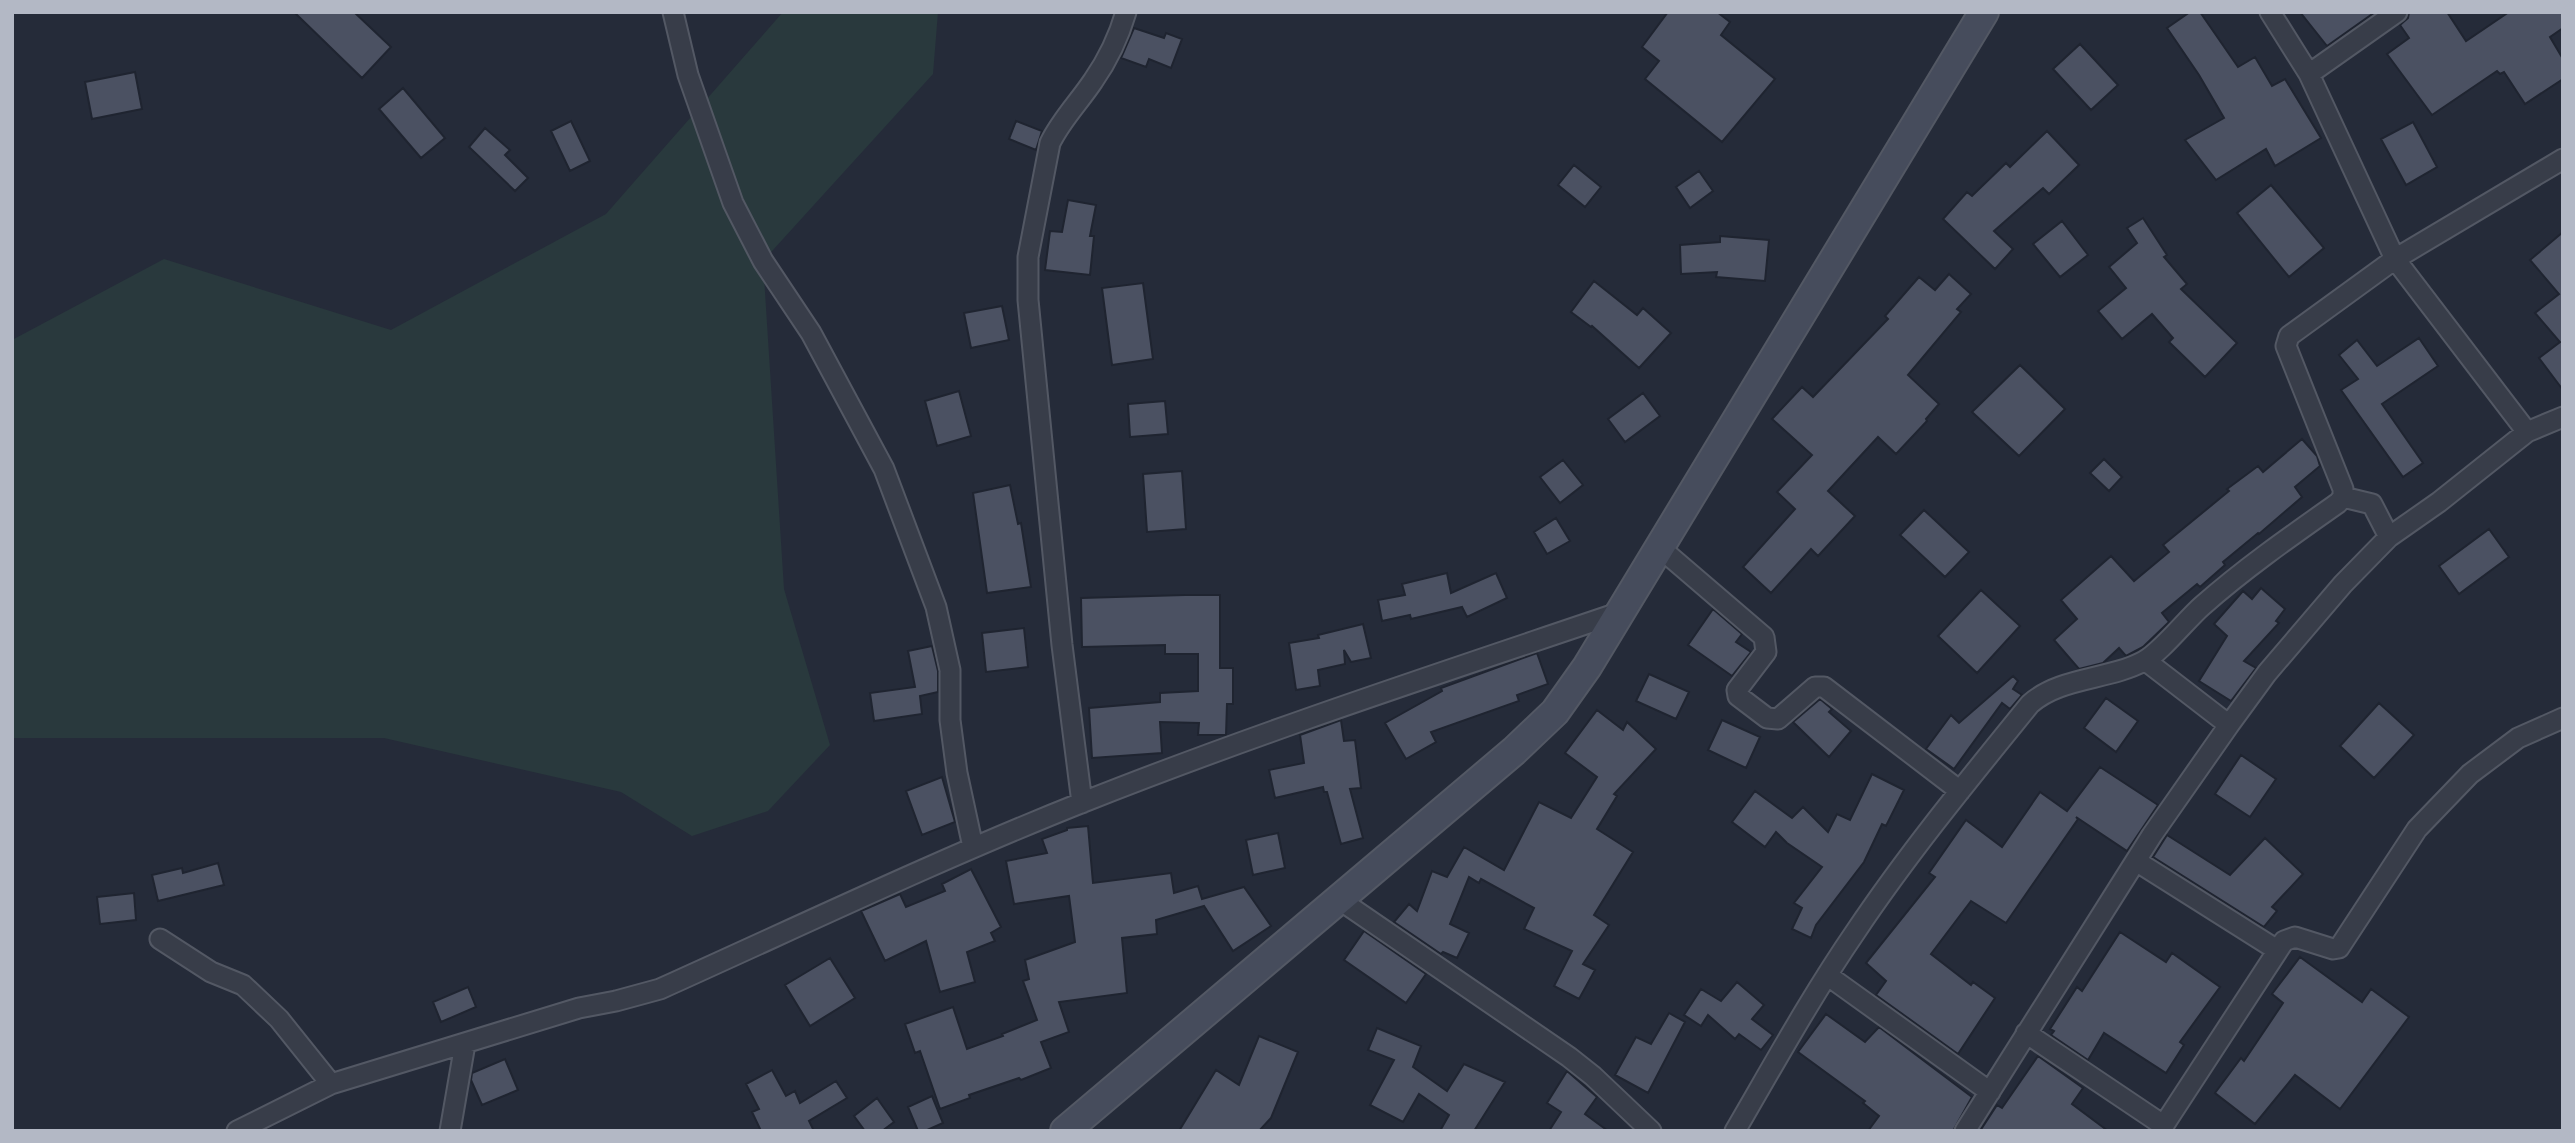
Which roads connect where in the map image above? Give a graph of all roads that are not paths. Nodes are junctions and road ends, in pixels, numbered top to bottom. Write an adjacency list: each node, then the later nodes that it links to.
1 (673, 12): 20 (street)
2 (1126, 12): 19 (street)
3 (1984, 12): 13 (street)
4 (2270, 12): 6 (street)
5 (2397, 12): 6 (street)
6 (2309, 74): 8 (street)
7 (2563, 159): 8 (street)
8 (2395, 259): 10 (street); 11 (street)
9 (2563, 417): 10 (street)
10 (2527, 432): 12 (street)
11 (2343, 497): 12 (street); 15 (street)
12 (2389, 537): 17 (street)
13 (1659, 547): 14 (street); 18 (street)
14 (1618, 613): 19 (street); 22 (street)
15 (2146, 660): 17 (street); 18 (street)
16 (2563, 718): 24 (street)
17 (2229, 725): 21 (street)
18 (1960, 791): 25 (street)
19 (1082, 803): 20 (street)
20 (973, 847): 27 (street)
21 (2136, 861): 24 (street); 26 (street)
22 (1340, 900): 33 (street); 34 (street)
23 (160, 939): 28 (street)
24 (2277, 950): 30 (street)
25 (1827, 975): 29 (street); 35 (street)
26 (2026, 1033): 29 (street); 30 (street)
27 (465, 1044): 28 (street); 32 (street)
28 (331, 1084): 31 (street)
29 (1990, 1092): 36 (street)
30 (2162, 1128)
31 (237, 1131)
32 (450, 1131)
33 (1065, 1131)
34 (1651, 1131)
35 (1735, 1131)
36 (1965, 1131)

